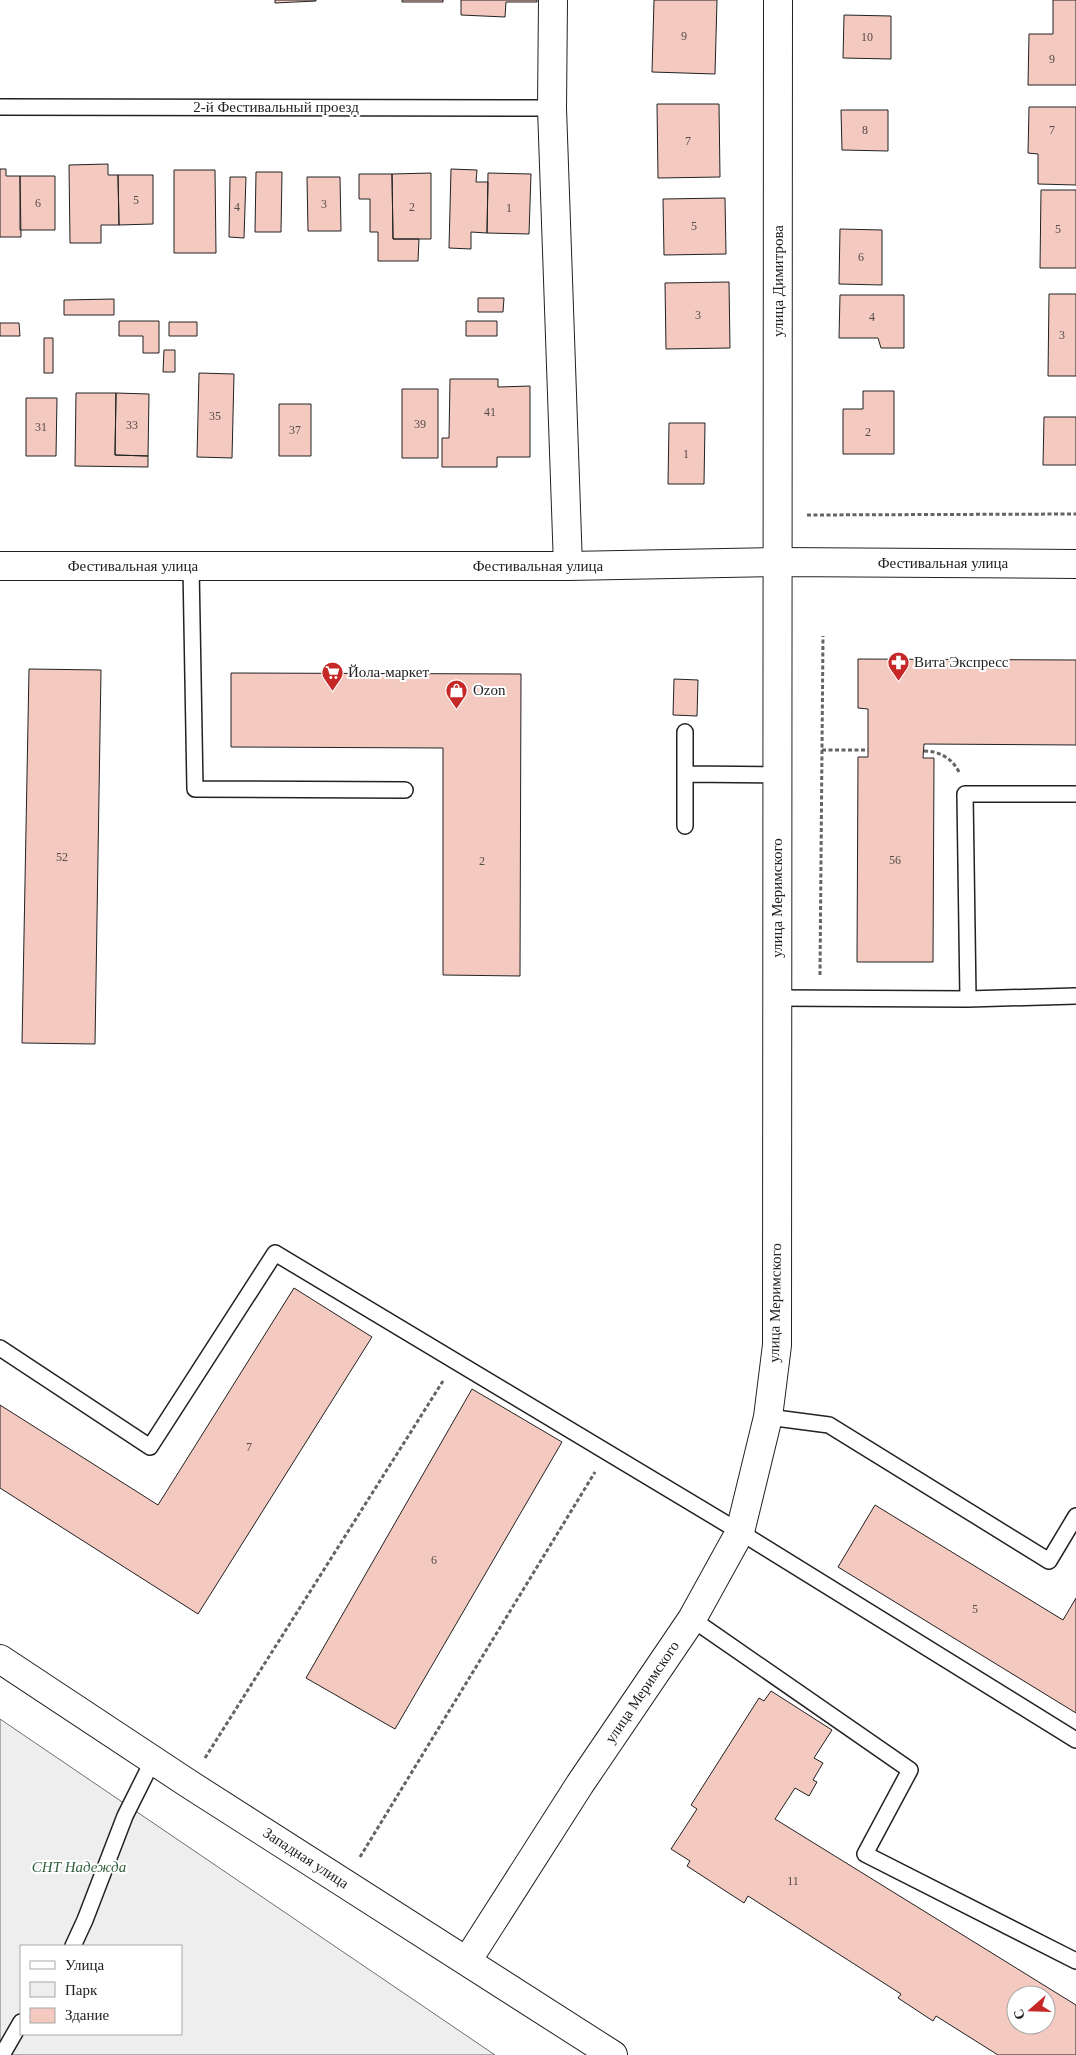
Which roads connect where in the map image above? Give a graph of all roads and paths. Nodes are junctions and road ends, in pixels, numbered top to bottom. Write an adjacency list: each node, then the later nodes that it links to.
1 (553, 0): 4 (street)
2 (778, 0): 6 (street, улица Димитрова)
3 (0, 107): 4 (lane, 2-й Фестивальный проезд)
4 (552, 108): 11 (street)
5 (1076, 514): 6 (path)
6 (778, 515): 7 (street, улица Димитрова)
7 (778, 562): 8 (street, Фестивальная улица); 11 (street, Фестивальная улица); 18 (street, улица Меримского)
8 (1076, 564)
9 (0, 566): 10 (street, Фестивальная улица)
10 (191, 566): 11 (street, Фестивальная улица); 19 (lane)
11 (568, 566)
12 (823, 636): 14 (path)
13 (684, 732): 17 (lane)
14 (822, 750): 15 (path); 25 (path)
15 (868, 750)
16 (924, 751): 20 (path)
17 (686, 774): 18 (lane); 22 (lane)
18 (778, 774): 24 (street, улица Меримского)
19 (405, 790)
20 (965, 794): 21 (lane); 26 (lane)
21 (1076, 794)
22 (685, 826)
23 (1076, 996): 26 (lane)
24 (776, 998): 25 (lane); 29 (street, улица Меримского)
25 (820, 998): 26 (lane)
26 (968, 999)
27 (0, 1348): 28 (lane)
28 (455, 1361): 30 (lane); 37 (path)
29 (768, 1417): 31 (lane); 32 (street, улица Меримского)
30 (607, 1452): 32 (lane); 38 (path)
31 (1076, 1516)
32 (740, 1532): 33 (street, улица Меримского); 35 (lane)
33 (692, 1619): 40 (street, улица Меримского); 41 (lane)
34 (0, 1659): 36 (street, Западная улица)
35 (1076, 1740)
36 (153, 1760): 37 (street, Западная улица); 39 (lane)
37 (189, 1784): 38 (street, Западная улица)
38 (345, 1883): 40 (street, Западная улица)
39 (73, 1945)
40 (467, 1961): 44 (street, Западная улица)
41 (1076, 1961)
42 (20, 2024): 43 (lane)
43 (2, 2055)
44 (613, 2055)

